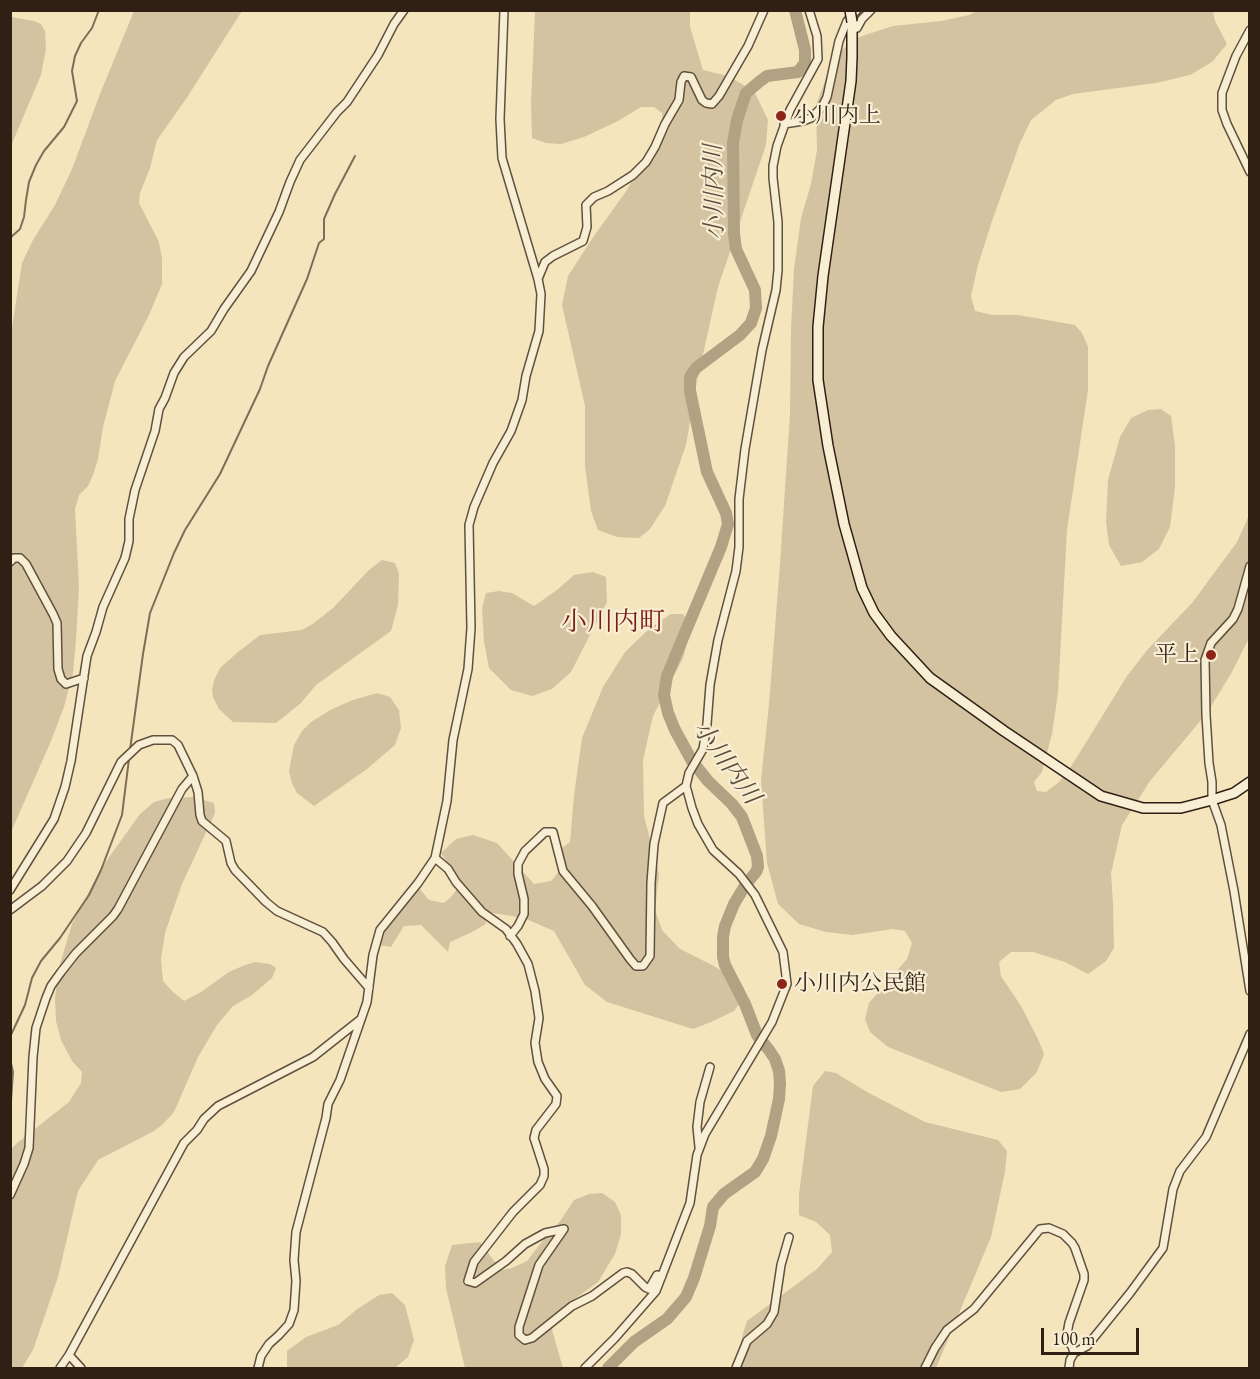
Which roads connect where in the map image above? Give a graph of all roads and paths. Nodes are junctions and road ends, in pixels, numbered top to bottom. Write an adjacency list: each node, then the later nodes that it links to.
1 (404, 10): 15 (street)
2 (504, 10): 12 (street)
3 (764, 10): 12 (street)
4 (850, 10): 8 (street, bridge)
5 (857, 10): 10 (street)
6 (871, 10): 8 (street)
7 (810, 14): 10 (street)
8 (852, 26): 19 (street)
9 (1250, 30): 11 (street)
10 (784, 124): 18 (street)
11 (1250, 172)
12 (538, 279): 20 (street)
13 (10, 562): 15 (street)
14 (1250, 566): 19 (street)
15 (84, 678): 21 (street)
16 (193, 776): 22 (street); 24 (street); 30 (street)
17 (1250, 782): 19 (street)
18 (686, 786): 23 (street); 29 (street)
19 (1212, 800): 25 (street)
20 (435, 858): 23 (street); 24 (street)
21 (10, 890)
22 (10, 910)
23 (510, 936): 32 (street)
24 (369, 988): 26 (street)
25 (1250, 991)
26 (361, 1019): 34 (street); 37 (street)
27 (1250, 1034): 33 (street)
28 (710, 1067): 29 (street)
29 (699, 1149): 32 (street)
30 (10, 1195)
31 (789, 1237): 39 (street)
32 (662, 1276): 38 (street)
33 (1074, 1353): 40 (street); 41 (street)
34 (69, 1355): 35 (street); 36 (street)
35 (60, 1368)
36 (81, 1368)
37 (258, 1368)
38 (585, 1368)
39 (736, 1368)
40 (925, 1368)
41 (1069, 1368)

